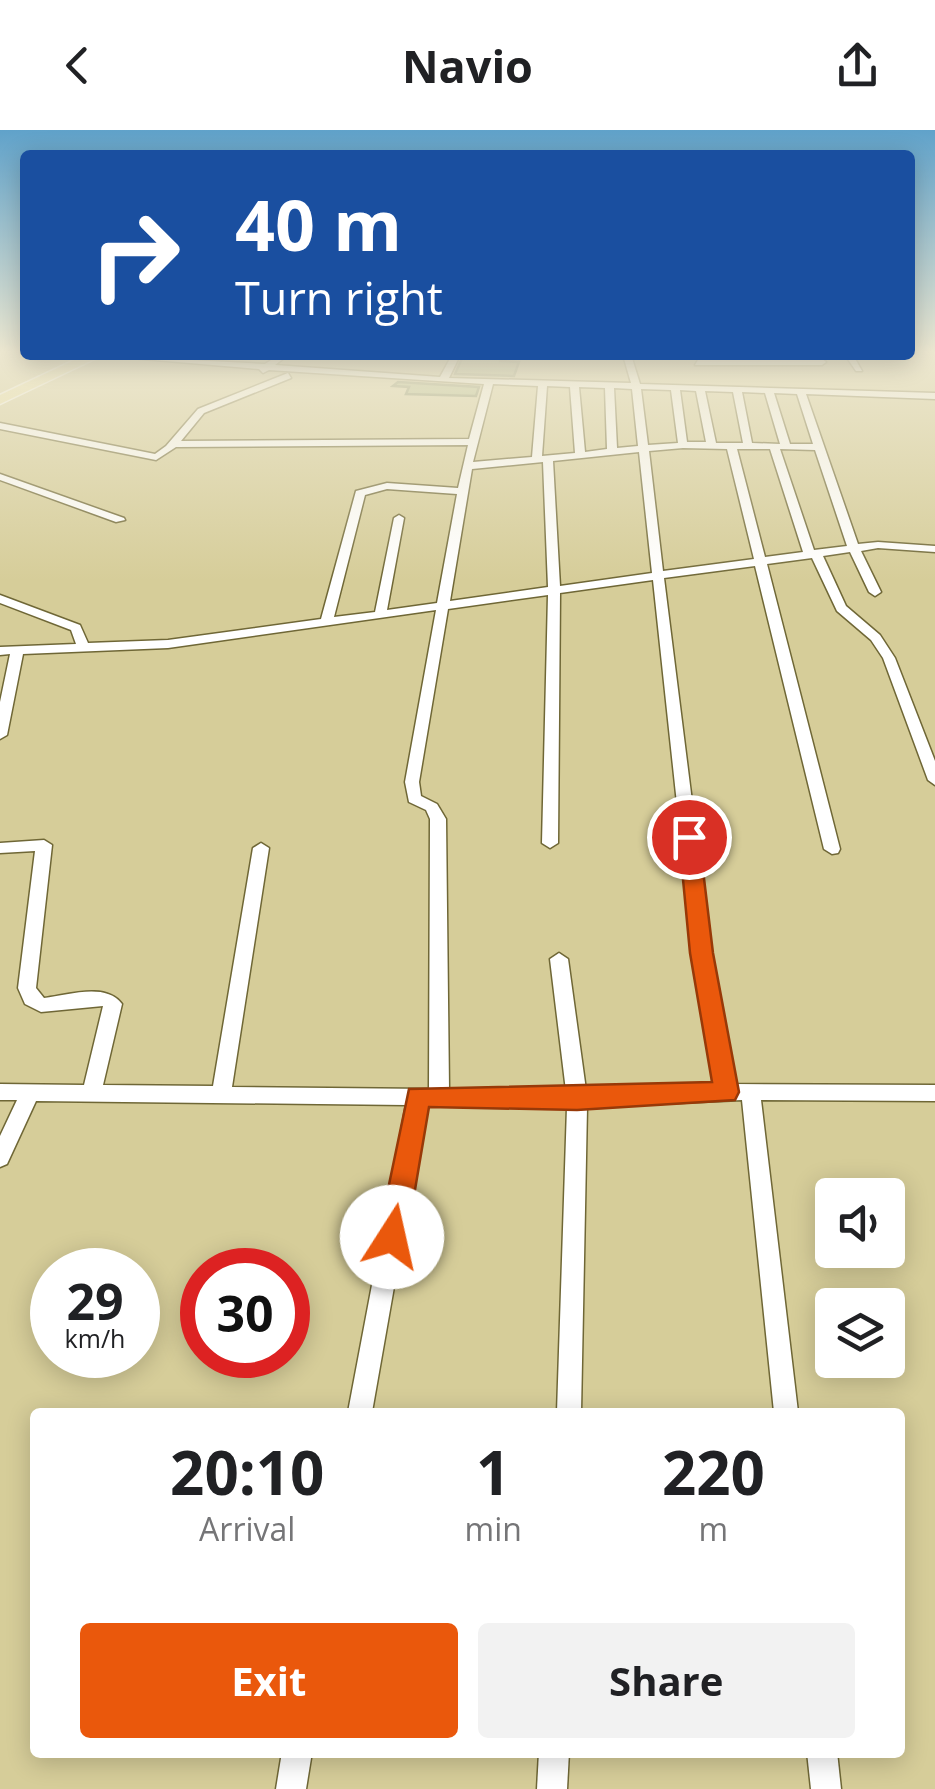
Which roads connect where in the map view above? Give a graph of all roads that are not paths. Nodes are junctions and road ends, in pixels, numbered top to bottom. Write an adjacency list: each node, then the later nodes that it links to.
1 (2, 426): 14 (street)
2 (185, 426): 14 (street)
3 (477, 426): 13 (street)
4 (543, 426): 24 (street)
5 (578, 426): 23 (street)
6 (611, 426): 22 (street)
7 (641, 426): 21 (street)
8 (680, 426): 17 (street)
9 (708, 426): 15 (street)
10 (745, 426): 18 (street)
11 (776, 426): 19 (street)
12 (811, 426): 20 (street)
13 (473, 442): 14 (street); 25 (street)
14 (174, 444)
15 (711, 444): 16 (street); 17 (street)
16 (731, 444): 18 (street); 33 (street)
17 (683, 445): 21 (street)
18 (748, 445): 19 (street)
19 (780, 446): 20 (street); 32 (street)
20 (818, 447): 30 (street)
21 (644, 448): 22 (street); 34 (street)
22 (612, 452): 23 (street)
23 (580, 455): 24 (street)
24 (543, 459): 25 (street); 35 (street)
25 (467, 466): 27 (street)
26 (0, 477): 29 (street)
27 (463, 491): 38 (street); 40 (street)
28 (398, 518): 39 (street)
29 (120, 520)
30 (854, 548): 31 (street); 32 (street); 36 (street)
31 (935, 549)
32 (813, 555): 33 (street); 45 (street)
33 (759, 561): 34 (street); 49 (street)
34 (658, 575): 35 (street); 54 (street)
35 (554, 590): 38 (street); 46 (street)
36 (875, 592)
37 (0, 599): 41 (street)
38 (444, 606): 39 (street); 58 (street)
39 (380, 615): 40 (street)
40 (326, 621): 41 (street)
41 (84, 649): 43 (street)
42 (0, 652): 43 (street)
43 (17, 652): 44 (street)
44 (0, 735)
45 (935, 780)
46 (550, 844)
47 (0, 848): 53 (street)
48 (260, 848): 57 (street)
49 (832, 849)
50 (559, 959): 59 (street)
51 (32, 1091): 52 (street); 53 (street); 60 (street)
52 (0, 1092)
53 (92, 1092): 57 (street)
54 (726, 1092): 56 (street); 59 (street)
55 (935, 1093): 56 (street)
56 (751, 1094): 63 (street)
57 (221, 1096): 58 (street)
58 (429, 1096): 59 (street); 61 (street)
59 (577, 1099): 62 (street)
60 (0, 1158)
61 (361, 1408)
62 (570, 1408)
63 (786, 1408)
64 (296, 1758): 67 (street)
65 (554, 1758): 68 (street)
66 (823, 1758): 69 (street)
67 (290, 1789)
68 (552, 1789)
69 (826, 1789)

